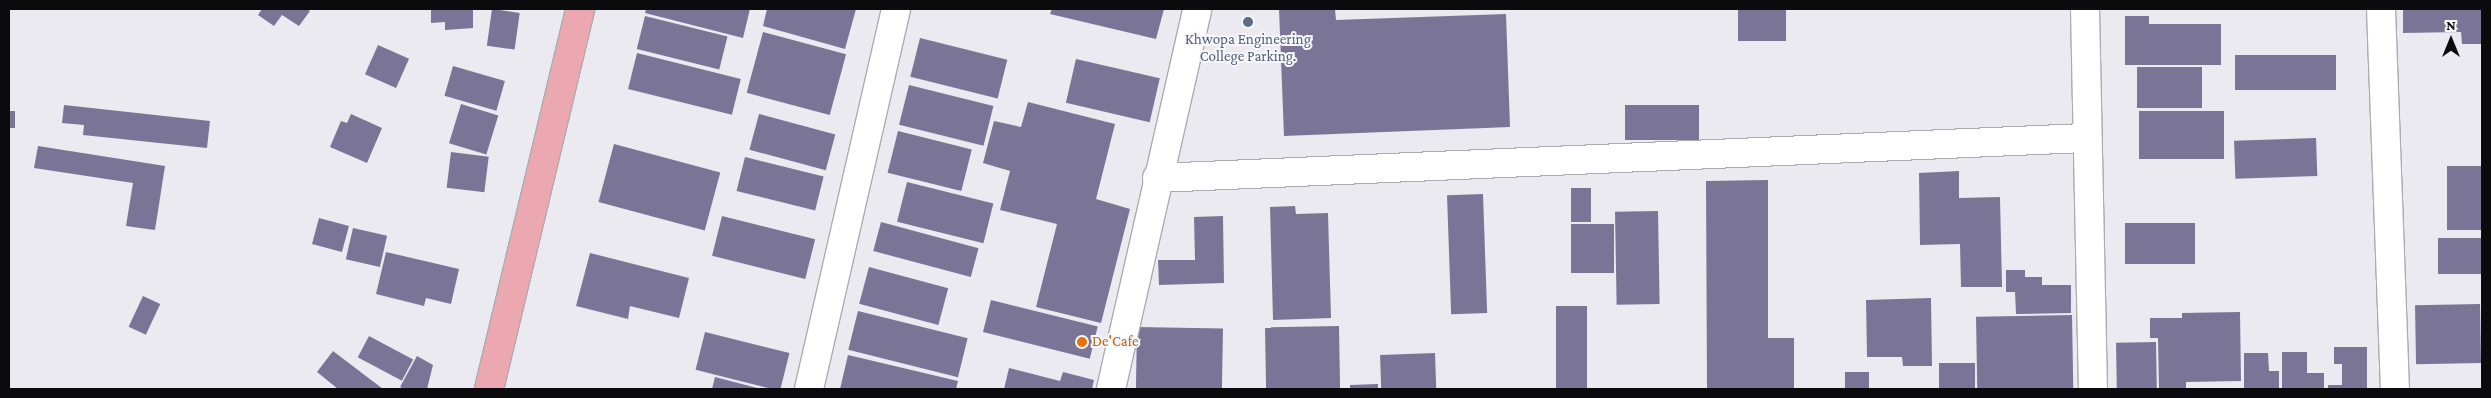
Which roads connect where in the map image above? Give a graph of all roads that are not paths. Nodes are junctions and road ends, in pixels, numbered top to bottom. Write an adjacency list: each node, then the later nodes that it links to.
1 (580, 9): 8 (main road)
2 (896, 9): 9 (street)
3 (1197, 9): 7 (street)
4 (2085, 9): 6 (street)
5 (2381, 9): 12 (street)
6 (2086, 138): 7 (street); 11 (street)
7 (1157, 178): 10 (street)
8 (489, 389)
9 (808, 389)
10 (1110, 389)
11 (2093, 389)
12 (2395, 389)

